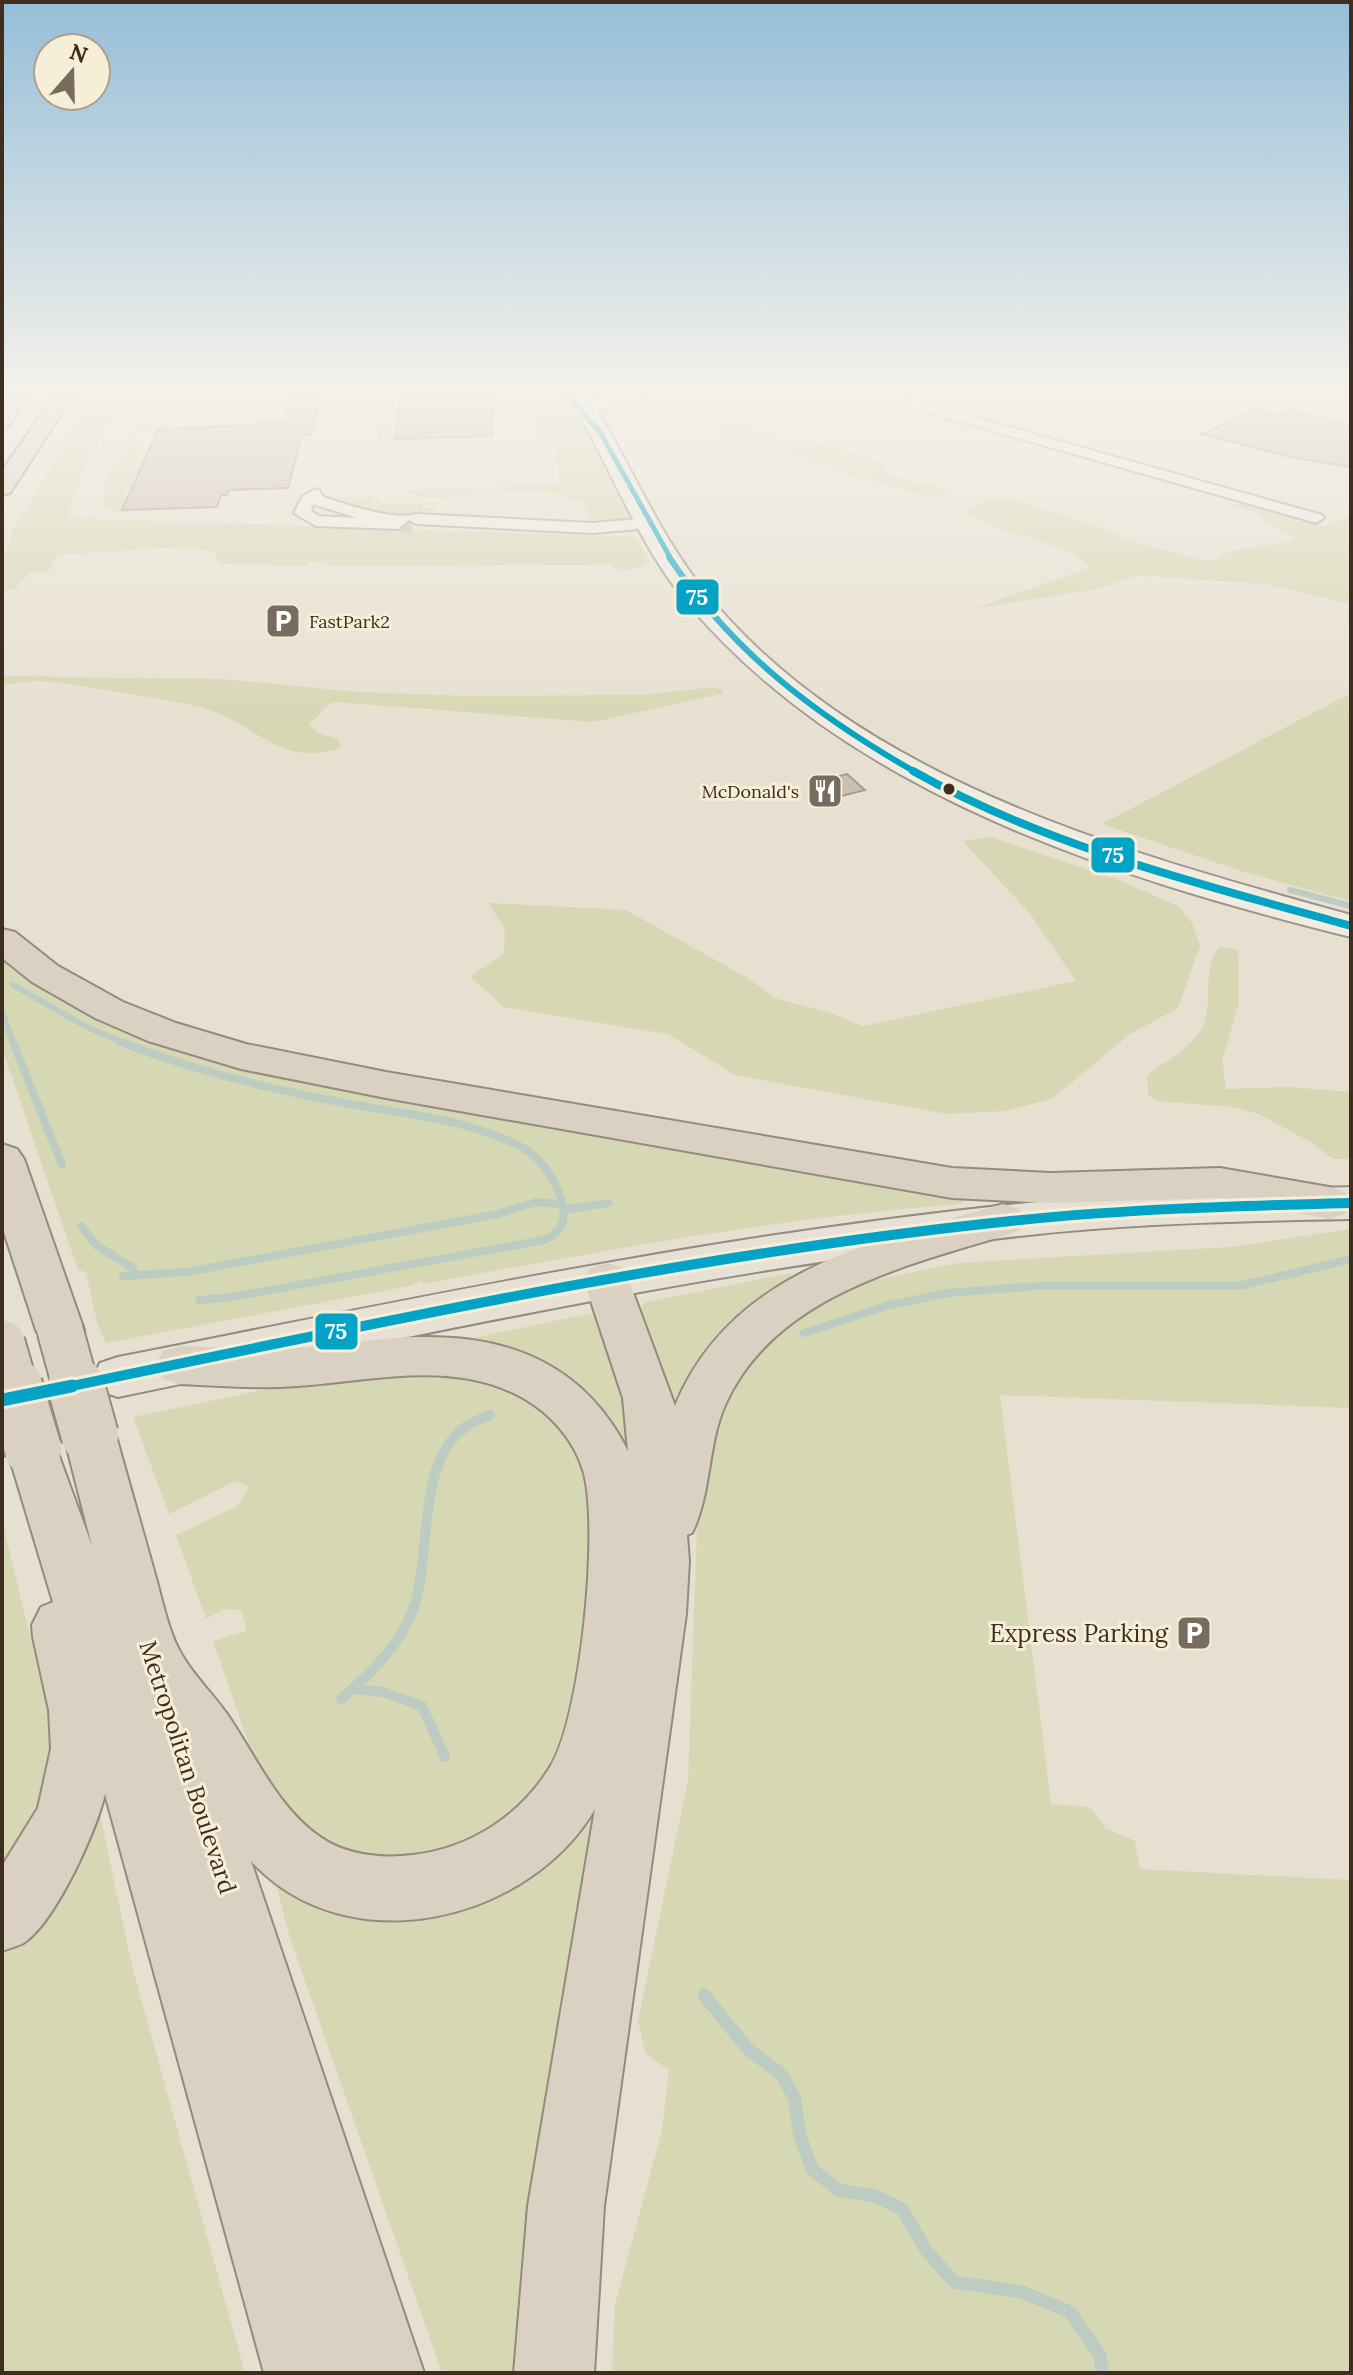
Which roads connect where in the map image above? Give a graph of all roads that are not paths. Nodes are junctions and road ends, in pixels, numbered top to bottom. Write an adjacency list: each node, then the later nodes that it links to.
1 (307, 501): 6 (street)
2 (320, 501): 6 (street)
3 (637, 501): 7 (main road)
4 (1255, 501): 5 (street)
5 (1316, 518)
6 (407, 522): 7 (street)
7 (649, 523): 8 (main road)
8 (1351, 926)
9 (2, 940): 11 (highway)
10 (2, 1159): 19 (highway, Metropolitan Boulevard, bridge)
11 (1340, 1203): 12 (main road)
12 (1003, 1220): 13 (main road); 18 (highway)
13 (607, 1280): 15 (main road); 18 (highway)
14 (2, 1343): 17 (highway, bridge)
15 (180, 1365): 16 (main road); 19 (highway)
16 (118, 1377)
17 (69, 1559): 20 (highway); 21 (highway)
18 (661, 1561): 23 (highway)
19 (157, 1670): 22 (highway, Metropolitan Boulevard)
20 (2, 1918)
21 (304, 2373)
22 (384, 2373)
23 (554, 2373)

